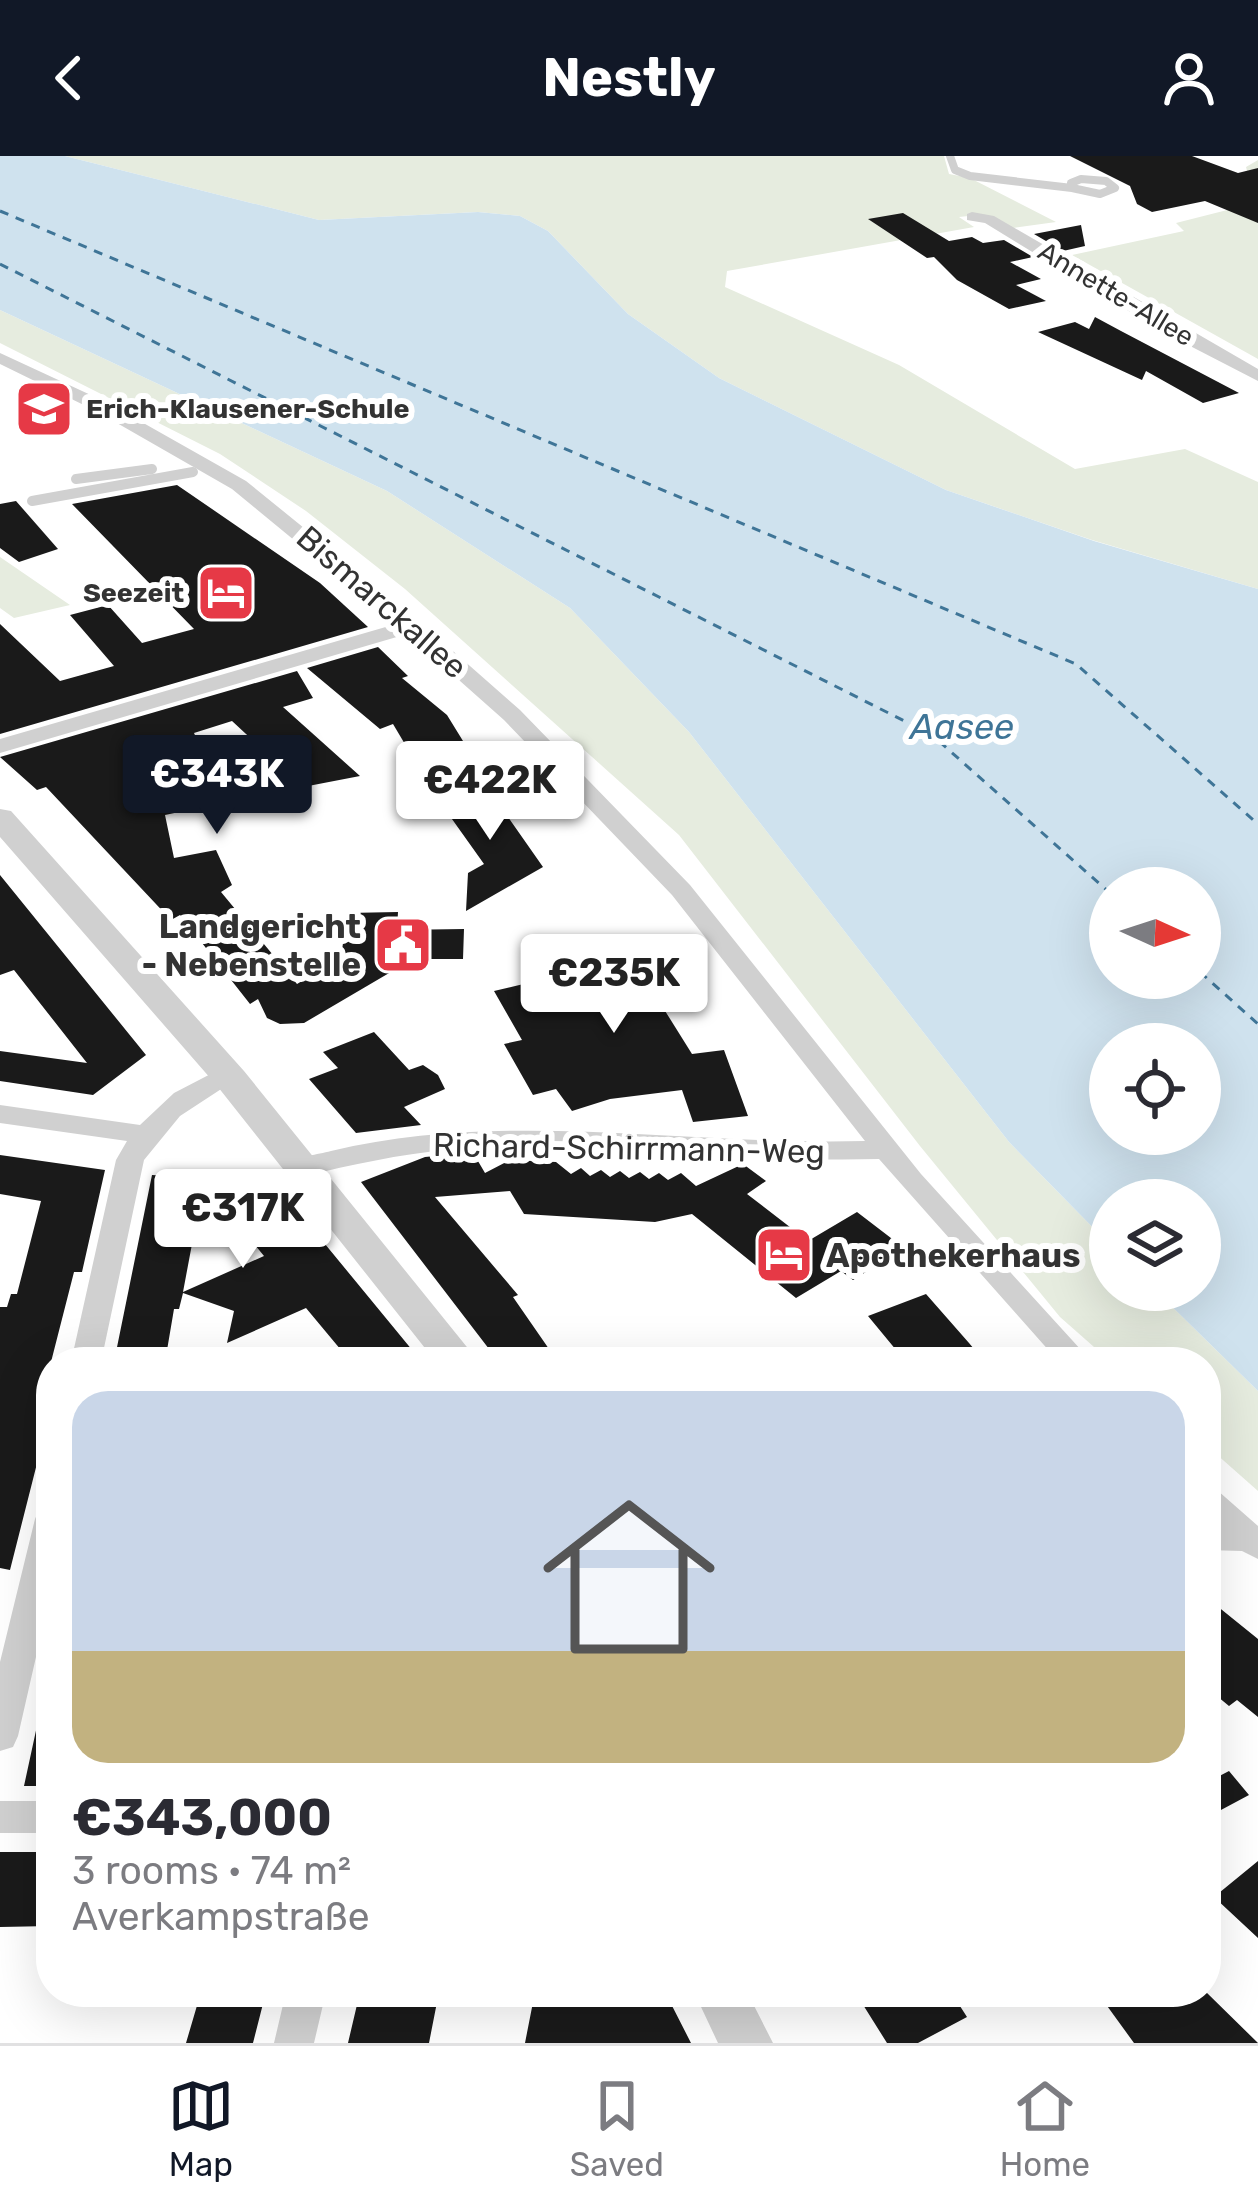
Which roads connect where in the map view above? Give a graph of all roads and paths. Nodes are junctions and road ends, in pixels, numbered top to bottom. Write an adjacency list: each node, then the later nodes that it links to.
1 (950, 156): 4 (lane)
2 (1072, 188): 2 (lane); 3 (lane)
3 (1057, 189): 4 (lane); 4 (lane)
4 (1027, 192)
5 (972, 217): 7 (street, Annette-Allee)
6 (0, 358): 8 (street, Bismarckallee)
7 (1258, 376)
8 (196, 466): 9 (lane); 10 (lane); 13 (street, Bismarckallee)
9 (76, 479)
10 (59, 497): 11 (lane); 12 (lane)
11 (32, 501)
12 (69, 510)
13 (412, 626): 14 (street); 19 (street, Bismarckallee)
14 (0, 746)
15 (0, 818): 16 (street)
16 (226, 1074): 18 (street); 20 (street)
17 (0, 1114): 18 (street)
18 (142, 1134): 21 (street)
19 (885, 1150): 20 (street, Richard-Schirrmann-Weg); 23 (street, Bismarckallee)
20 (304, 1167): 22 (street)
21 (89, 1347)
22 (447, 1347)
23 (1063, 1347)
24 (1221, 1513): 26 (street)
25 (1221, 1539): 26 (street)
26 (1251, 1542)
27 (36, 1581): 28 (street)
28 (2, 1720)
29 (0, 1817): 30 (street)
30 (36, 1817)
31 (302, 2007): 33 (street)
32 (728, 2007): 34 (street)
33 (294, 2043)
34 (746, 2043)

